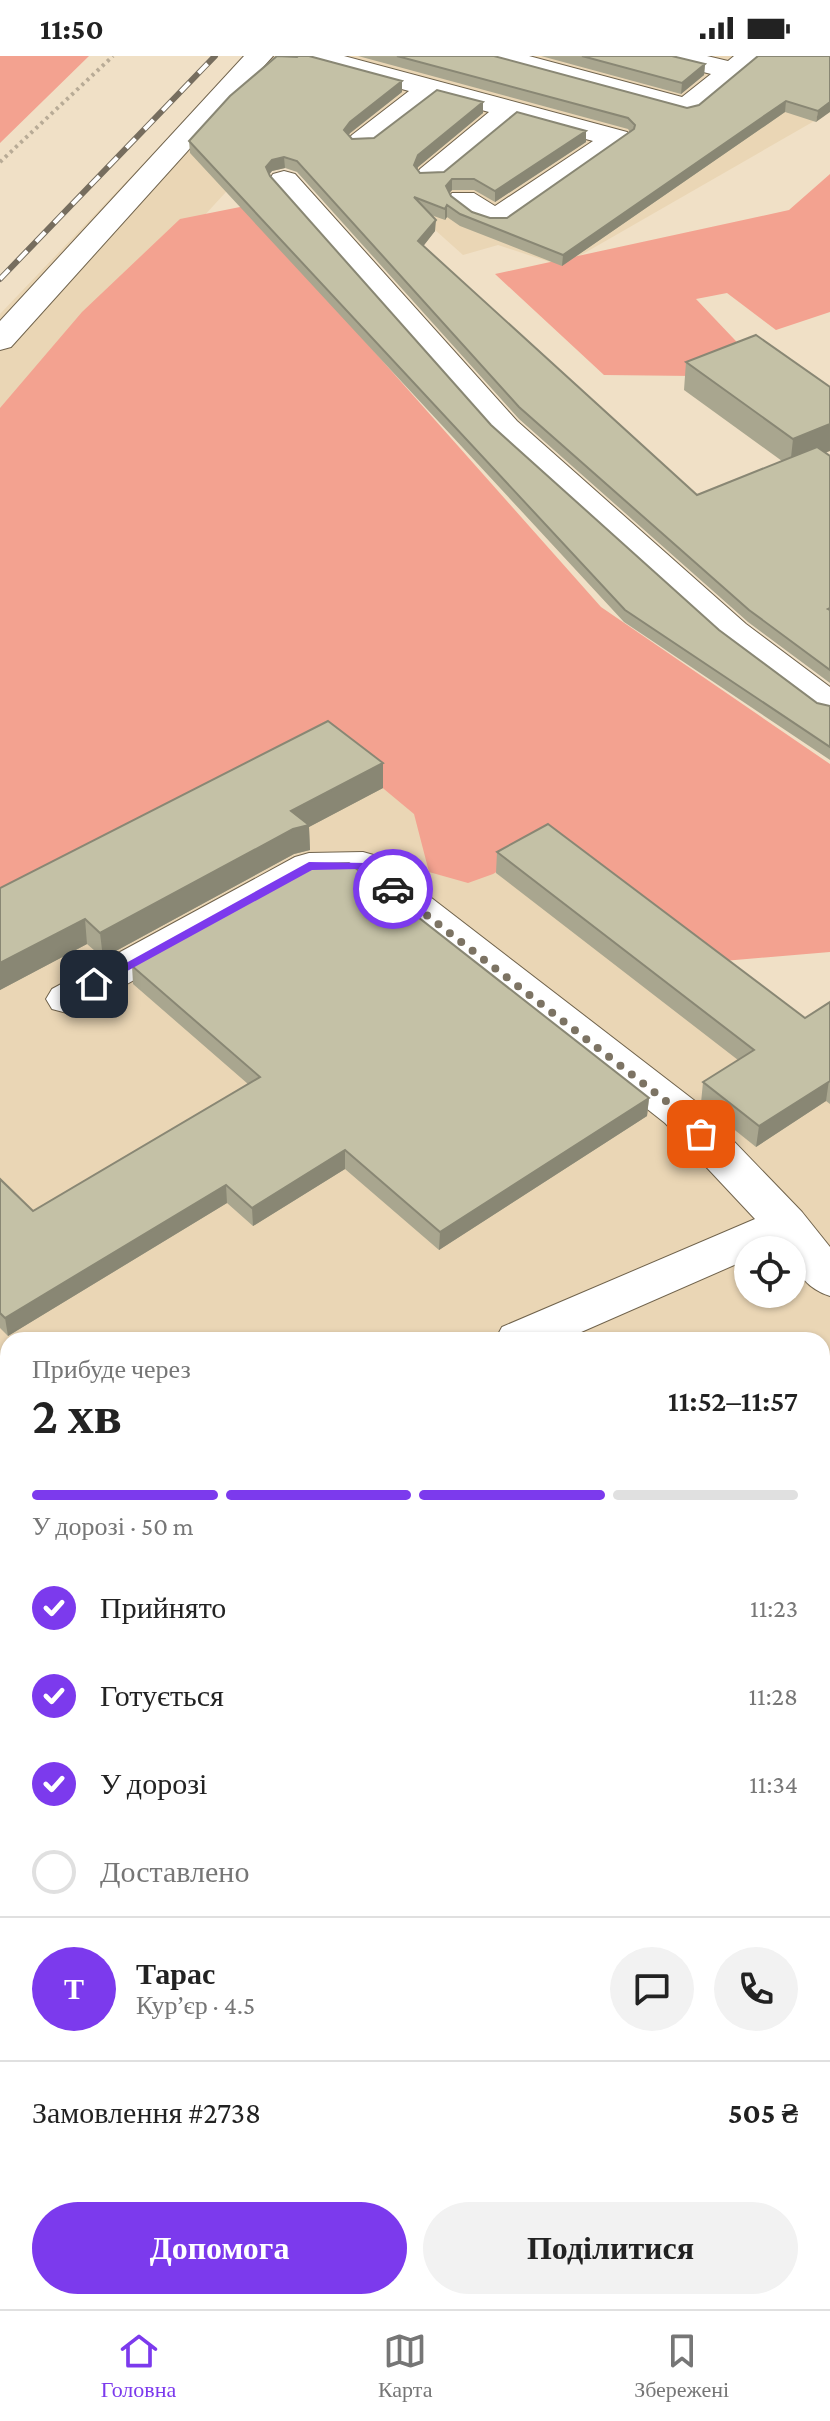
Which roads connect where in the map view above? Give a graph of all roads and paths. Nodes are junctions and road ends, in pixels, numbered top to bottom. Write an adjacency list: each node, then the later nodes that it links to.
1 (113, 56): 11 (path)
2 (259, 56): 15 (lane)
3 (312, 56): 7 (lane)
4 (497, 56): 6 (lane)
5 (674, 56): 6 (lane)
6 (742, 64)
7 (341, 68): 8 (lane)
8 (434, 86): 9 (lane); 10 (lane)
9 (511, 109): 12 (lane); 14 (lane)
10 (362, 141)
11 (0, 162)
12 (431, 175)
13 (284, 180): 16 (lane)
14 (463, 199)
15 (0, 340)
16 (830, 705)
17 (67, 999): 18 (lane)
18 (786, 1224): 19 (lane); 20 (lane)
19 (830, 1279)
20 (536, 1332)

